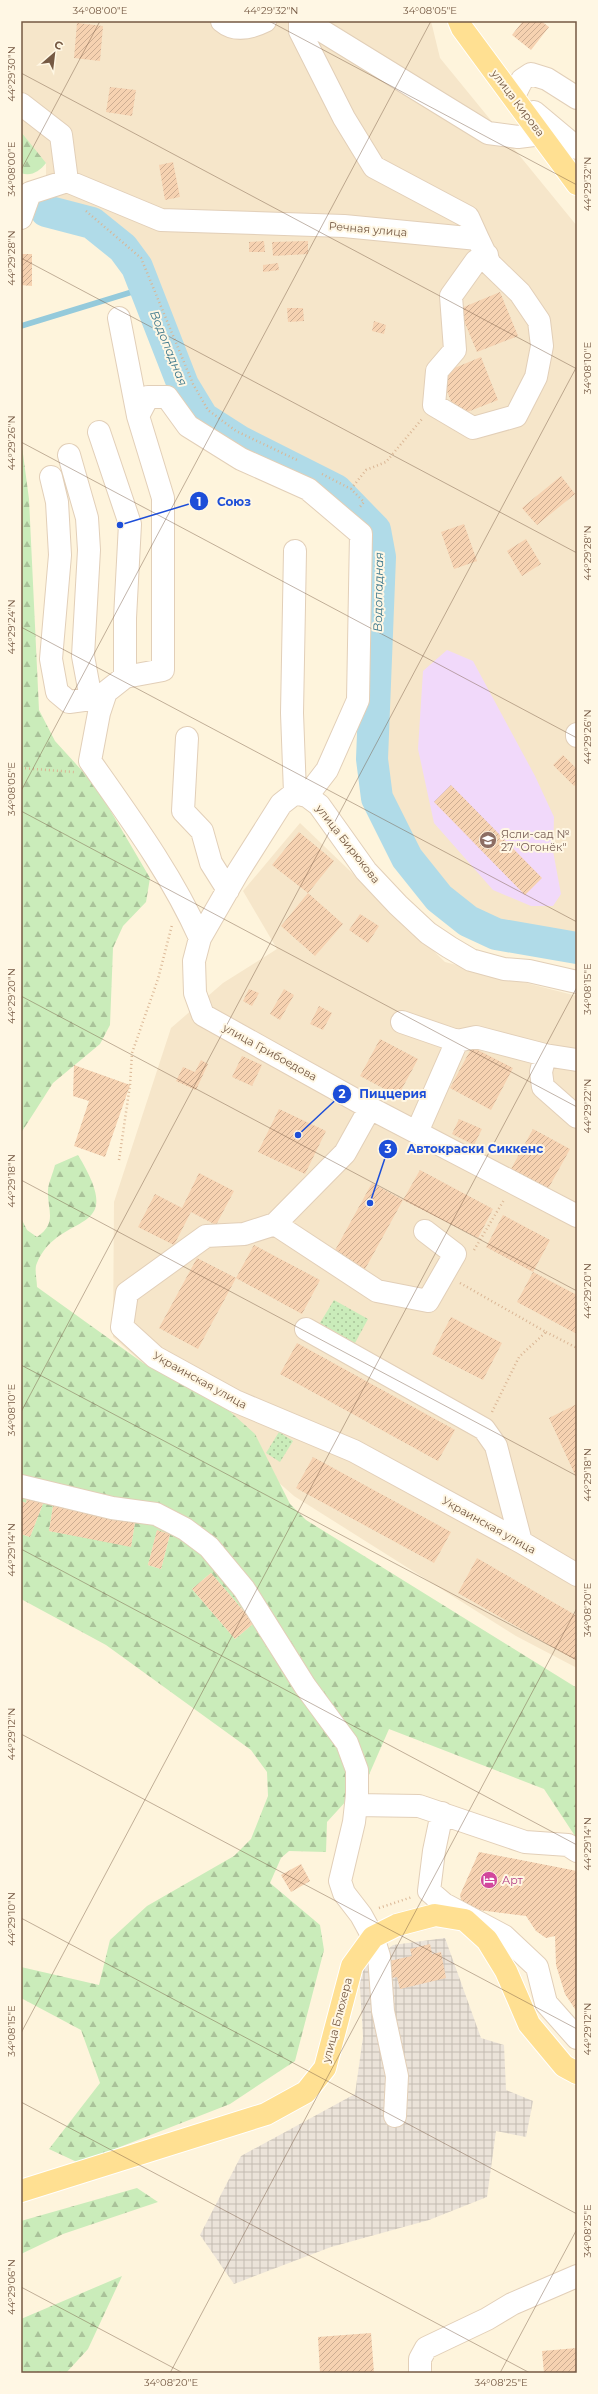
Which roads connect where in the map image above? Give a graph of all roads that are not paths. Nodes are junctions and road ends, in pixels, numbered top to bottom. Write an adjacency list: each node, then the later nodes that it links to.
1 (222, 21): 2 (street)
2 (265, 21)
3 (300, 21): 16 (street)
4 (306, 21): 7 (street)
5 (459, 21): 11 (main road, улица Кирова)
6 (469, 21): 8 (main road)
7 (332, 29): 11 (street)
8 (519, 97): 9 (street); 11 (main road); 12 (street)
9 (577, 98)
10 (21, 104): 13 (street)
11 (539, 131): 14 (main road, улица Кирова)
12 (577, 148)
13 (71, 182): 15 (street); 16 (street, Речная улица)
14 (577, 184)
15 (21, 218)
16 (483, 247): 16 (street)
17 (119, 318): 18 (street)
18 (138, 416): 23 (street); 26 (street, улица Грибоедова)
19 (99, 432): 23 (street)
20 (68, 456): 24 (street)
21 (51, 478): 24 (street)
22 (295, 551): 26 (street)
23 (125, 677): 24 (street)
24 (99, 695): 28 (street)
25 (187, 738): 27 (street)
26 (301, 795): 27 (street, улица Грибоедова); 29 (street, улица Бирюкова)
27 (228, 890): 28 (street, улица Грибоедова)
28 (200, 938): 34 (street, улица Грибоедова)
29 (577, 982)
30 (402, 1022): 31 (street)
31 (457, 1042): 32 (street); 36 (street)
32 (545, 1055): 33 (street); 35 (street)
33 (577, 1060)
34 (370, 1108): 36 (street, улица Грибоедова); 38 (street, Украинская улица)
35 (577, 1117)
36 (417, 1132): 37 (street, улица Грибоедова)
37 (577, 1216)
38 (275, 1224): 39 (street); 42 (street, Украинская улица)
39 (425, 1231)
40 (306, 1329): 42 (street)
41 (21, 1486): 44 (street)
42 (521, 1542): 43 (street, Украинская улица)
43 (577, 1575)
44 (356, 1805): 45 (street); 47 (street)
45 (442, 1813): 46 (street); 48 (street)
46 (577, 1851)
47 (373, 1937): 49 (main road, улица Блюхера); 50 (street); 51 (main road, улица Блюхера)
48 (577, 2038)
49 (577, 2073)
50 (395, 2116)
51 (21, 2191)
52 (577, 2276): 53 (street)
53 (420, 2373)

